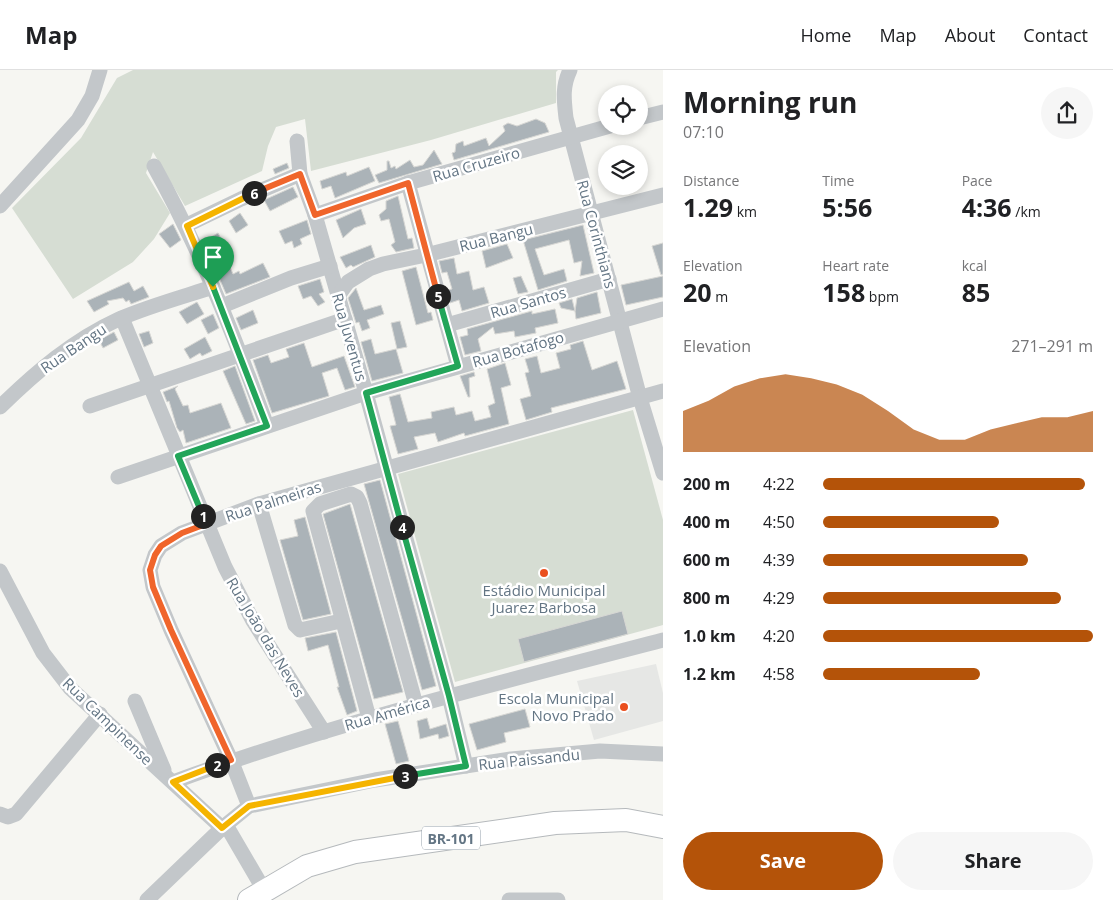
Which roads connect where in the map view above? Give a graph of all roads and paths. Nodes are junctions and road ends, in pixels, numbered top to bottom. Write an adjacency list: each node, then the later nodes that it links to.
1 (100, 70): 12 (street)
2 (570, 70): 6 (street, Rua Corinthians)
3 (663, 112): 4 (street)
4 (648, 116)
5 (598, 129): 6 (street, Rua Cruzeiro)
6 (572, 137): 10 (street, Rua Cruzeiro); 13 (street, Rua Corinthians)
7 (297, 142): 9 (street, Rua Juventus)
8 (154, 166): 15 (street)
9 (300, 174): 14 (street, Rua Juventus); 15 (street)
10 (408, 183): 14 (street, Rua Cruzeiro); 16 (street)
11 (663, 195): 13 (street, Rua Bangu)
12 (0, 206)
13 (592, 214): 16 (street, Rua Bangu); 18 (street, Rua Corinthians)
14 (315, 215): 17 (street, Rua Juventus)
15 (187, 226): 19 (street)
16 (426, 255): 20 (street, Rua Bangu); 26 (street)
17 (330, 266): 20 (street, Rua Juventus); 21 (street)
18 (609, 279): 25 (street, Rua Corinthians); 26 (street, Rua Santos)
19 (213, 287): 21 (street); 23 (street, Rua Bangu)
20 (338, 296): 24 (street, Rua Juventus)
21 (222, 306): 27 (street)
22 (663, 309): 25 (street, Rua Botafogo)
23 (122, 318): 29 (street, Rua João das Neves); 34 (street, Rua Bangu)
24 (345, 319): 27 (street); 31 (street, Rua Juventus)
25 (619, 321): 28 (street, Rua Botafogo); 32 (street, Rua Corinthians)
26 (447, 325): 28 (street)
27 (242, 356): 29 (street); 35 (street)
28 (458, 366): 31 (street, Rua Botafogo)
29 (150, 384): 33 (street); 36 (street, Rua João das Neves)
30 (663, 391): 32 (street, Rua Palmeiras)
31 (366, 393): 35 (street, Rua Botafogo); 38 (street, Rua Juventus)
32 (640, 398): 37 (street, Rua Corinthians); 38 (street, Rua Palmeiras)
33 (90, 406)
34 (0, 407)
35 (267, 426): 36 (street, Rua Botafogo)
36 (178, 456): 39 (street, Rua Botafogo); 41 (street, Rua João das Neves)
37 (662, 467)
38 (386, 468): 40 (street, Rua Palmeiras); 45 (street, Rua Juventus)
39 (118, 477)
40 (259, 504): 41 (street, Rua Palmeiras); 43 (street)
41 (206, 524): 50 (street, Rua João das Neves); 52 (street, Rua Palmeiras)
42 (0, 571): 48 (street, Rua Campinense)
43 (341, 621): 47 (street); 49 (street)
44 (663, 640): 45 (street, Rua América)
45 (449, 696): 47 (street, Rua América); 53 (street, Rua Juventus)
46 (135, 701): 54 (street)
47 (416, 705): 49 (street, Rua América)
48 (100, 714): 54 (street, Rua Campinense); 56 (street)
49 (369, 718): 50 (street, Rua América)
50 (324, 732): 52 (street, Rua América)
51 (663, 754): 53 (street, Rua Paissandu)
52 (231, 760): 54 (street, Rua América); 55 (street, Rua Palmeiras)
53 (466, 766): 55 (street, Rua Paissandu)
54 (170, 779): 57 (street, Rua Campinense)
55 (249, 806): 57 (street)
56 (0, 814)
57 (224, 826): 59 (street, Rua Campinense); 60 (street)
58 (663, 827): 59 (highway, BR-101)
59 (257, 895)
60 (147, 900)
61 (509, 900): 62 (street)
62 (558, 900)

